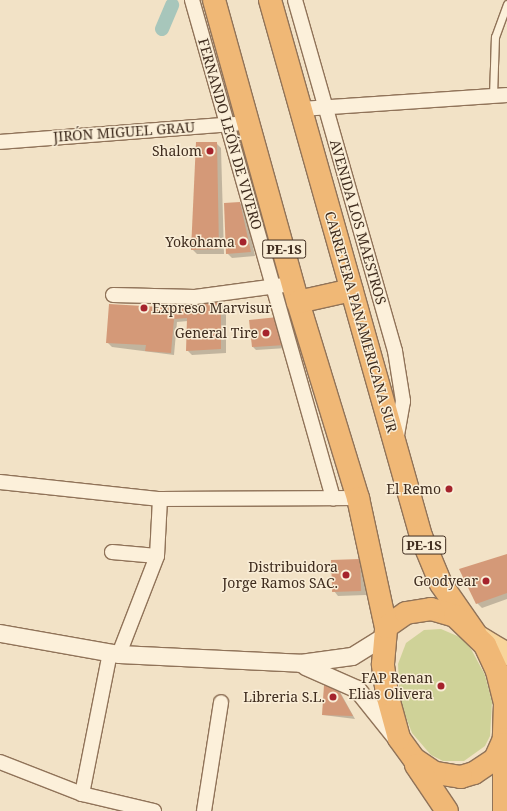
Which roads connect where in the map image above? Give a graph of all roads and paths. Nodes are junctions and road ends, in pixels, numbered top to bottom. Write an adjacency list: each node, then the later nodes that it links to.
1 (192, 0): 10 (street, FERNANDO LEÓN DE VIVERO)
2 (214, 0): 9 (highway, PE-1S)
3 (270, 0): 8 (highway, CARRETERA PANAMERICANA SUR / PE-1S)
4 (295, 0): 7 (street, AVENIDA LOS MAESTROS)
5 (507, 4): 6 (lane)
6 (500, 96): 7 (street)
7 (326, 107): 8 (street); 15 (street, AVENIDA LOS MAESTROS)
8 (300, 109): 12 (highway, CARRETERA PANAMERICANA SUR / PE-1S)
9 (248, 122): 10 (street, JIRÓN MIGUEL GRAU); 13 (highway, PE-1S)
10 (226, 125): 11 (street, JIRÓN MIGUEL GRAU); 13 (street, FERNANDO LEÓN DE VIVERO)
11 (0, 142)
12 (352, 290): 13 (highway); 15 (highway, CARRETERA PANAMERICANA SUR / PE-1S)
13 (288, 291): 14 (street); 17 (street, FERNANDO LEÓN DE VIVERO); 18 (highway, PE-1S)
14 (113, 295)
15 (395, 446): 24 (highway, CARRETERA PANAMERICANA SUR / PE-1S)
16 (0, 482): 19 (street)
17 (333, 498): 18 (street); 19 (street)
18 (358, 498): 22 (highway, PE-1S)
19 (160, 499): 21 (street)
20 (112, 552): 21 (street)
21 (157, 556): 25 (street)
22 (384, 632): 24 (highway, PE-1S); 27 (street); 30 (highway, PE-1S)
23 (0, 633): 25 (street)
24 (476, 634): 26 (main road); 29 (highway, PE-1S)
25 (115, 653): 27 (street); 32 (street)
26 (507, 654)
27 (300, 663): 30 (street)
28 (221, 702): 34 (street)
29 (505, 735): 30 (highway, PE-1S); 36 (highway, PE-1S)
30 (404, 747): 35 (highway, PE-1S)
31 (0, 762): 32 (street)
32 (82, 794): 33 (street)
33 (154, 811)
34 (204, 811)
35 (447, 811)
36 (504, 811)

